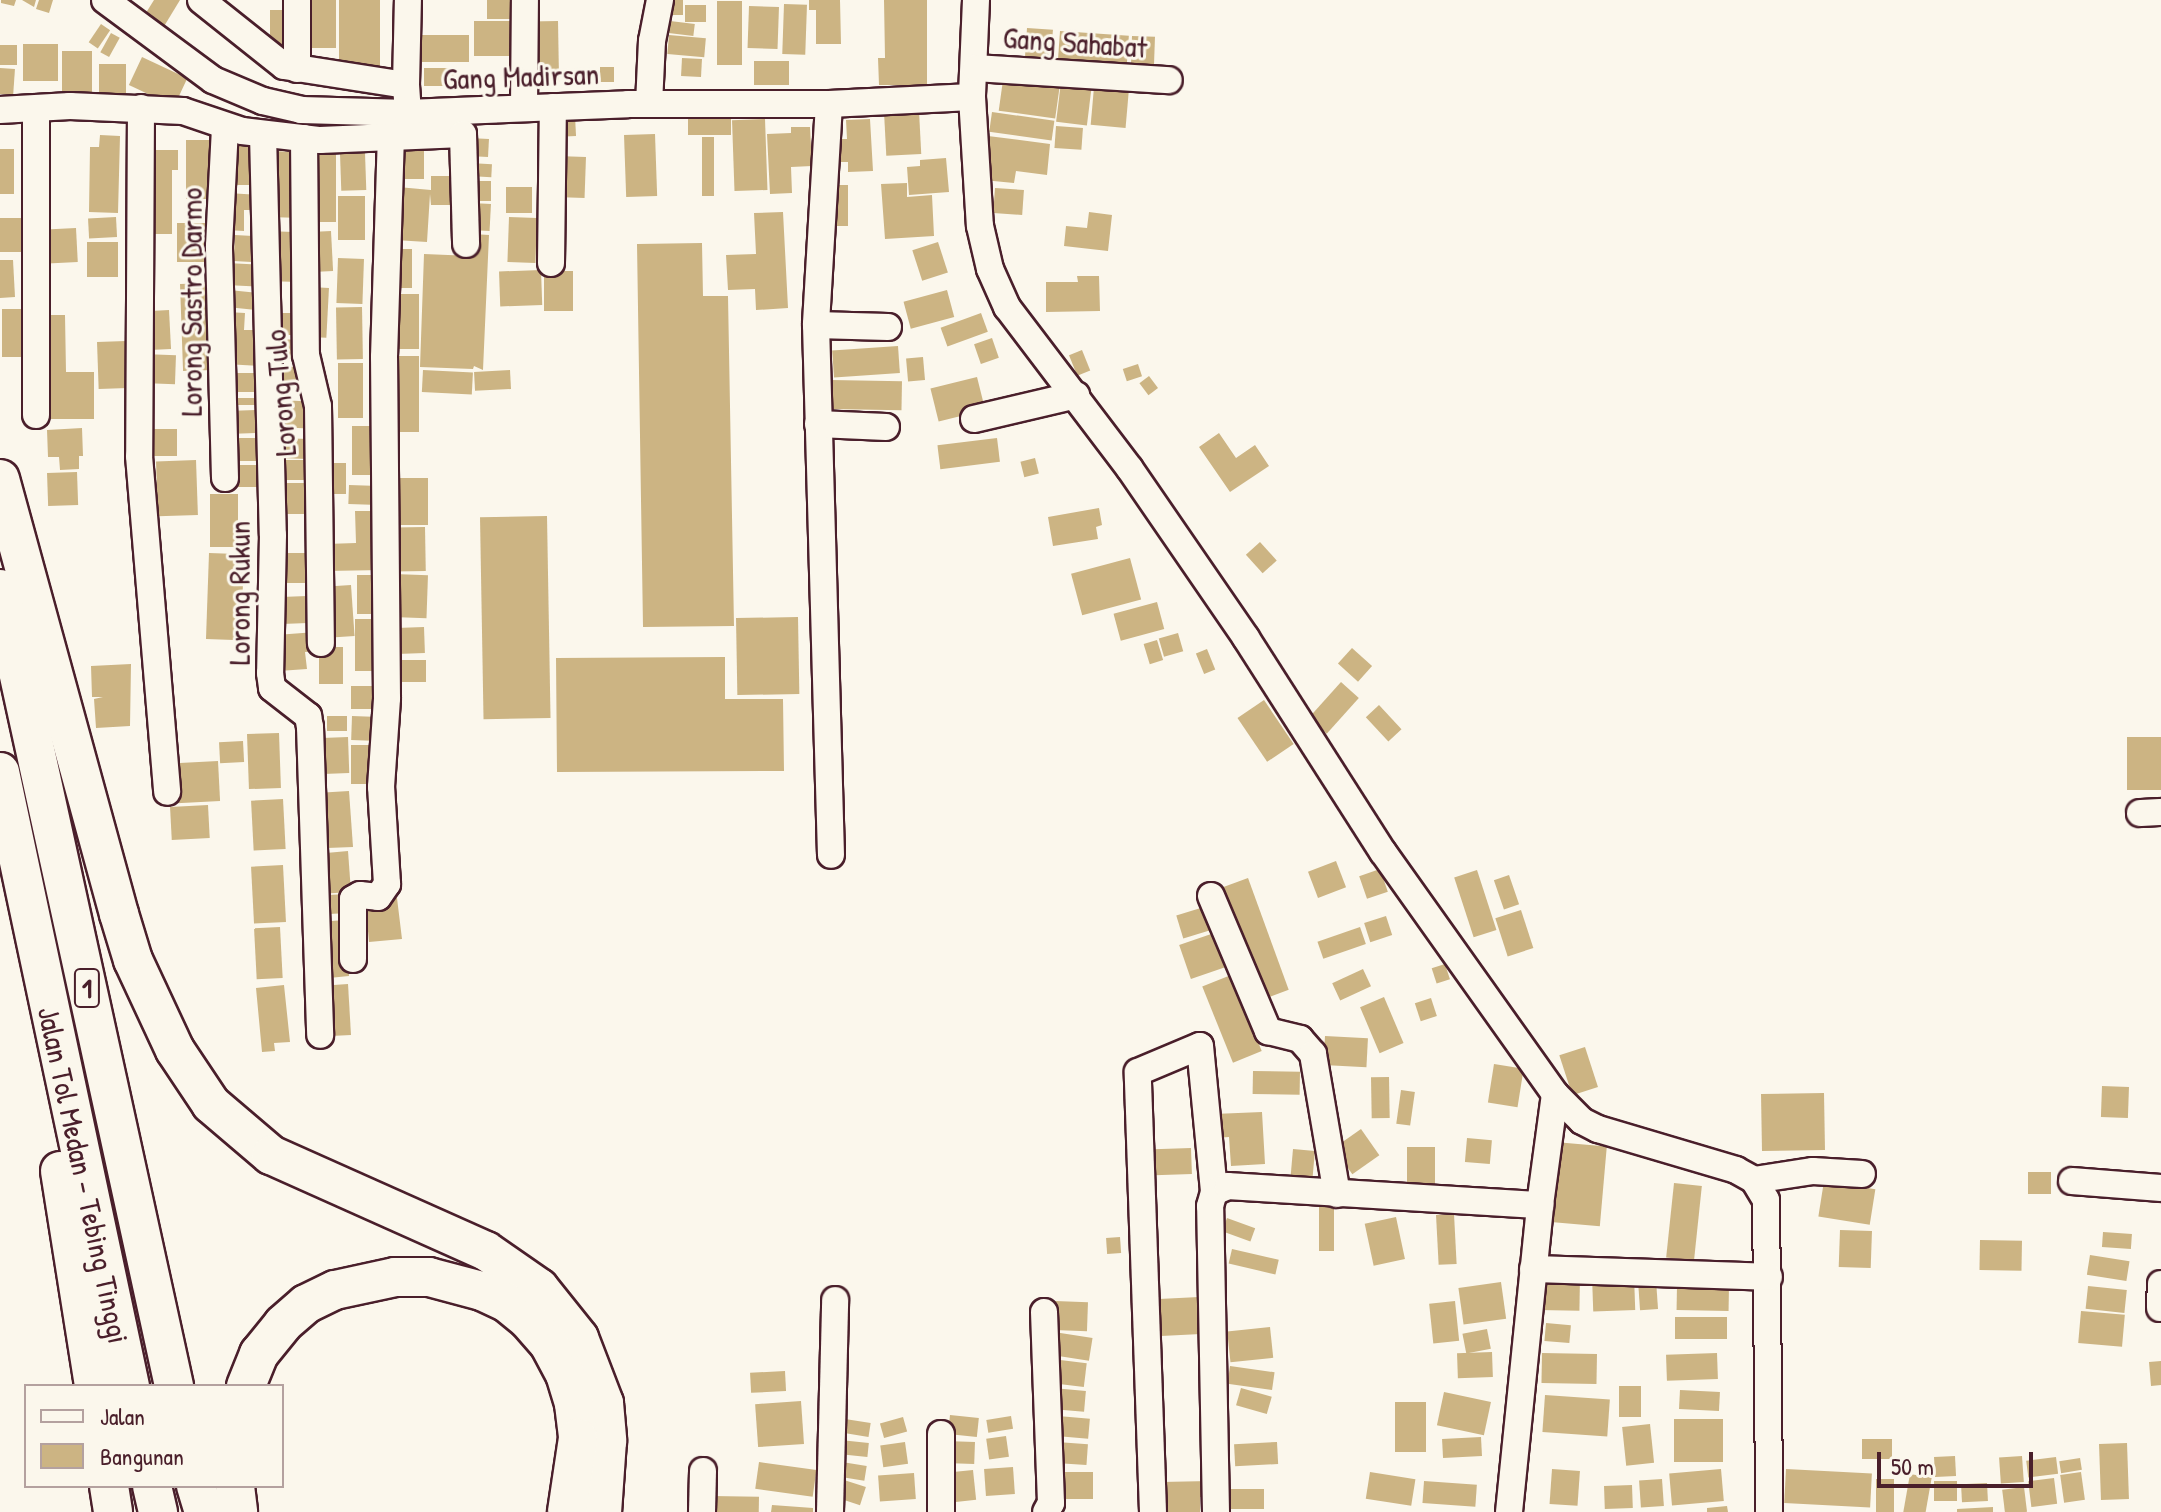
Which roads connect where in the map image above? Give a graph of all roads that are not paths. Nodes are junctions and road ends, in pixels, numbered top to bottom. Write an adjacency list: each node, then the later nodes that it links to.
1 (105, 0): 21 (street, Gang Madirsan)
2 (201, 0): 8 (street)
3 (297, 0): 10 (street)
4 (408, 0): 12 (street)
5 (525, 0): 16 (street)
6 (660, 0): 14 (street)
7 (976, 0): 9 (street)
8 (227, 10): 10 (street)
9 (976, 68): 11 (street, Gang Sahabat); 13 (street)
10 (297, 69): 12 (street)
11 (1169, 80)
12 (406, 85): 21 (street)
13 (972, 97): 15 (street, Gang Madirsan); 31 (street)
14 (649, 104): 15 (street, Gang Madirsan); 17 (street, Gang Madirsan)
15 (829, 104): 29 (street)
16 (524, 107): 17 (street, Gang Madirsan); 22 (street, Gang Madirsan)
17 (553, 107): 28 (street)
18 (141, 108): 19 (street); 23 (street); 41 (street)
19 (36, 109): 20 (street); 32 (street)
20 (0, 110)
21 (408, 113): 22 (street, Gang Madirsan)
22 (463, 122): 25 (street); 27 (street)
23 (225, 126): 24 (street); 36 (street, Lorong Sastro Darmo)
24 (263, 134): 26 (street); 46 (street, Lorong Rukun)
25 (391, 137): 26 (street); 44 (street)
26 (304, 138): 39 (street, Lorong Tulo)
27 (466, 244)
28 (551, 263)
29 (816, 325): 30 (street); 34 (street)
30 (888, 327)
31 (1076, 395): 33 (street); 47 (street)
32 (36, 415)
33 (974, 419)
34 (818, 424): 35 (street); 42 (street)
35 (886, 427)
36 (225, 478)
37 (0, 479): 76 (highway)
38 (0, 589): 63 (highway, Jalan Tol Medan - Tebing Tinggi / 1)
39 (321, 643)
40 (0, 772): 45 (highway, 1)
41 (167, 792)
42 (831, 855)
43 (1211, 896): 53 (street)
44 (353, 959)
45 (38, 964): 61 (highway); 62 (highway, Jalan Tol Medan - Tebing Tinggi / 1)
46 (320, 1035)
47 (1555, 1094): 49 (street); 54 (street)
48 (1862, 1174): 49 (street)
49 (1754, 1180): 56 (street)
50 (2072, 1181): 51 (street)
51 (2161, 1188)
52 (1214, 1192): 53 (street); 81 (street); 82 (street)
53 (1337, 1194): 54 (street)
54 (1540, 1205): 55 (street)
55 (1533, 1269): 56 (street); 83 (street)
56 (1769, 1277): 84 (street)
57 (2161, 1284): 59 (street)
58 (835, 1300): 78 (street)
59 (2160, 1308)
60 (1044, 1312): 80 (street)
61 (94, 1384)
62 (130, 1384)
63 (174, 1384)
64 (247, 1384): 75 (highway)
65 (941, 1434): 79 (street)
66 (703, 1471): 77 (street)
67 (109, 1488): 71 (highway)
68 (152, 1488): 72 (highway)
69 (197, 1488): 73 (highway)
70 (235, 1488): 74 (highway)
71 (113, 1512)
72 (158, 1512)
73 (204, 1512)
74 (238, 1512)
75 (567, 1512)
76 (602, 1512)
77 (702, 1512)
78 (830, 1512)
79 (941, 1512)
80 (1046, 1512)
81 (1153, 1512)
82 (1216, 1512)
83 (1509, 1512)
84 (1769, 1512)

